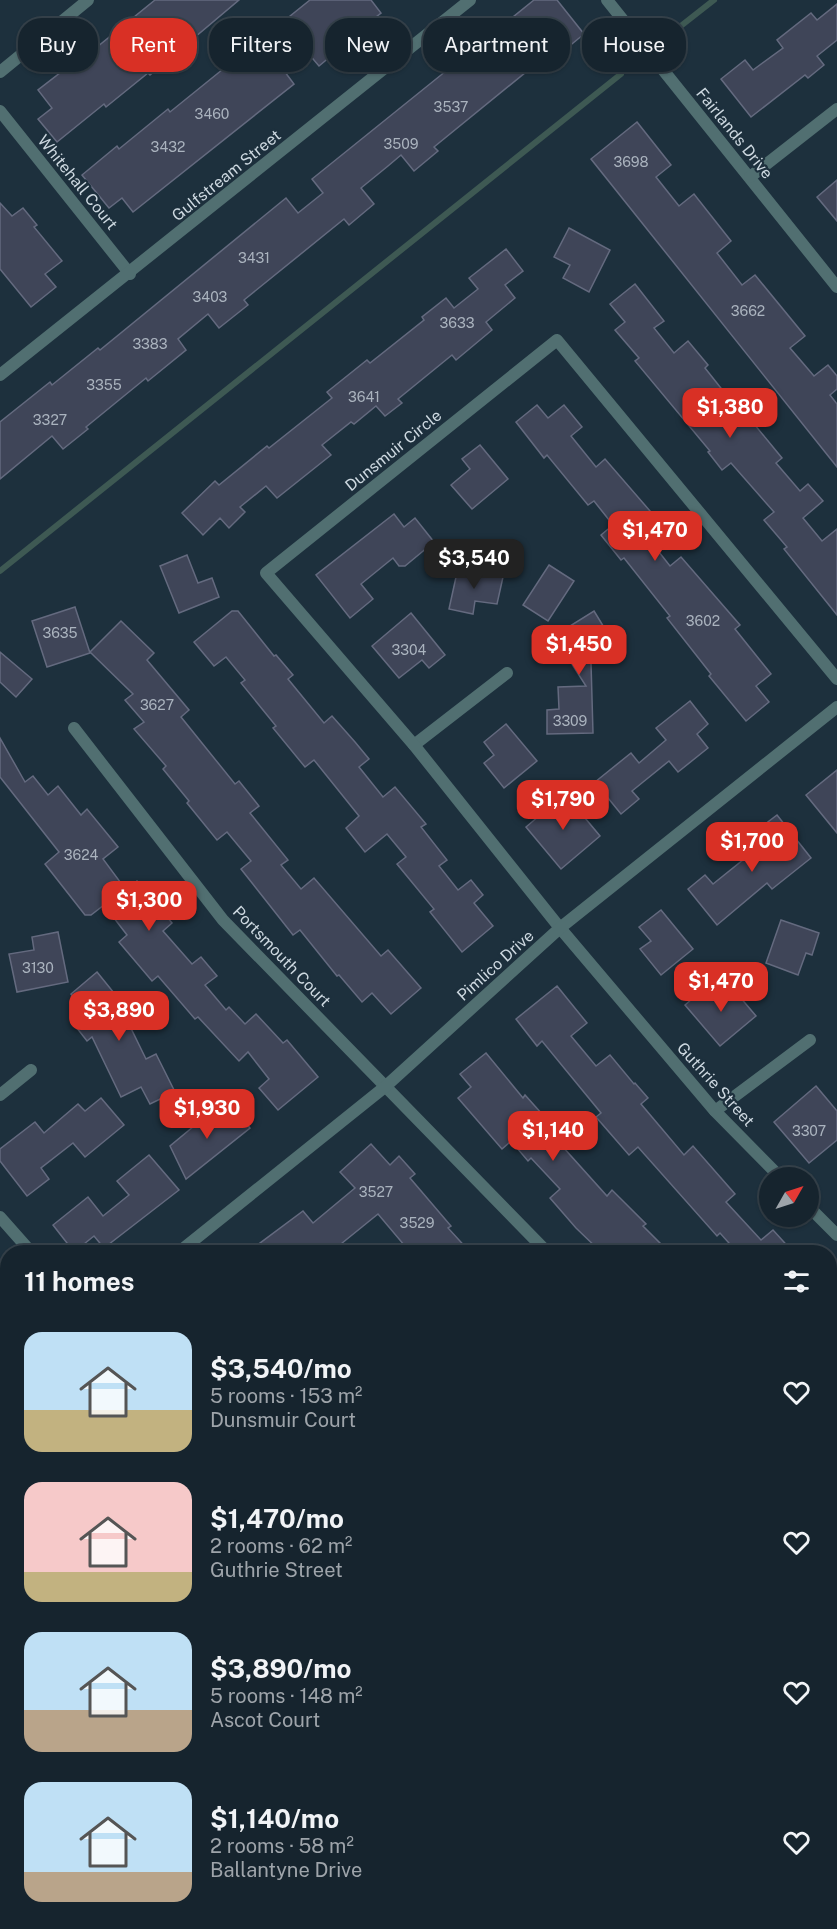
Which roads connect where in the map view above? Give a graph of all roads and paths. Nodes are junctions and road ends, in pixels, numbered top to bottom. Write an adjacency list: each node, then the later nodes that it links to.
1 (88, 0): 4 (street)
2 (470, 0): 8 (street, Gulfstream Street)
3 (607, 0): 7 (street, Fairlands Drive)
4 (0, 72)
5 (837, 109): 7 (street)
6 (0, 111): 8 (street, Whitehall Court)
7 (750, 177): 9 (street, Fairlands Drive)
8 (130, 273): 10 (street, Gulfstream Street)
9 (837, 287)
10 (0, 375)
11 (507, 673): 15 (street)
12 (837, 679): 15 (street, Dunsmuir Circle)
13 (837, 707): 16 (street, Pimlico Drive)
14 (75, 728): 19 (street, Portsmouth Court)
15 (414, 745): 16 (street, Dunsmuir Circle)
16 (560, 928): 19 (street, Pimlico Drive); 21 (street, Guthrie Street)
17 (810, 1040): 21 (street)
18 (31, 1070): 20 (street)
19 (386, 1086): 27 (street, Pimlico Drive); 28 (street, Portsmouth Court)
20 (0, 1095)
21 (715, 1111): 22 (street, Guthrie Street)
22 (770, 1167)
23 (0, 1217): 26 (street)
24 (819, 1217): 25 (street)
25 (837, 1234)
26 (25, 1245)
27 (188, 1245)
28 (540, 1245)

